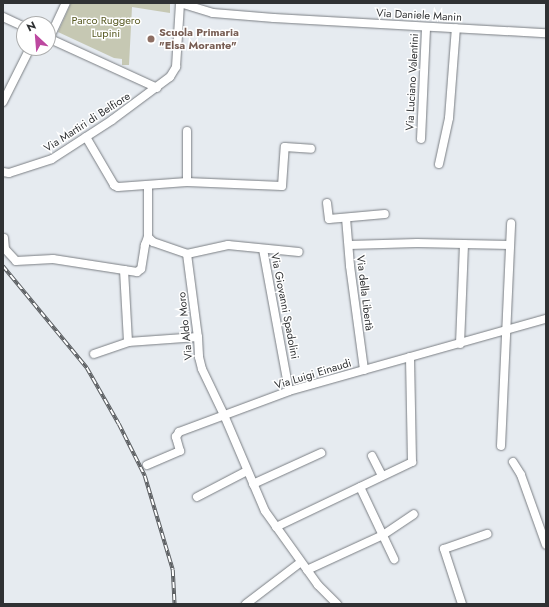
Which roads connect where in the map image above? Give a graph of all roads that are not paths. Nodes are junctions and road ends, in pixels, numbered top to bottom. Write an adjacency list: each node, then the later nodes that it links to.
1 (66, 3): 5 (street)
2 (180, 3): 6 (street, Via Daniele Manin); 11 (street, Via Martiri di Belfiore)
3 (3, 17): 4 (street)
4 (16, 23)
5 (56, 23)
6 (426, 27): 7 (street, Via Daniele Manin); 15 (street, Via Luciano Valentini)
7 (456, 28): 8 (street, Via Daniele Manin); 17 (street)
8 (546, 33)
9 (56, 43): 11 (street)
10 (26, 56): 12 (street)
11 (157, 88): 14 (street, Via Martiri di Belfiore)
12 (3, 102)
13 (187, 131): 19 (street)
14 (86, 137): 18 (street, Via Martiri di Belfiore); 20 (street)
15 (420, 139)
16 (311, 149): 19 (street)
17 (439, 164)
18 (3, 172)
19 (186, 182): 20 (street)
20 (148, 186): 25 (street)
21 (328, 203): 23 (street)
22 (385, 214): 23 (street)
23 (346, 218): 28 (street, Via della Libertà)
24 (511, 223): 29 (street)
25 (148, 237): 32 (street); 33 (street)
26 (4, 238): 33 (street)
27 (464, 244): 28 (street); 29 (street); 38 (street)
28 (349, 245): 41 (street, Via della Libertà)
29 (510, 245): 35 (street)
30 (263, 249): 31 (street, Via Giovanni Spadolini); 32 (street, Via Giovanni Spadolini); 42 (street, Via Giovanni Spadolini)
31 (299, 252)
32 (187, 254): 36 (street, Via Aldo Moro)
33 (124, 270): 37 (street)
34 (546, 319): 35 (street, Via Luigi Einaudi)
35 (506, 330): 38 (street, Via Luigi Einaudi); 44 (street)
36 (198, 337): 37 (street); 43 (street, Via Aldo Moro)
37 (128, 342): 39 (street)
38 (460, 344): 40 (street, Via Luigi Einaudi)
39 (94, 354)
40 (410, 357): 41 (street, Via Luigi Einaudi); 50 (street)
41 (364, 370): 42 (street, Via Luigi Einaudi)
42 (289, 391): 43 (street, Via Luigi Einaudi)
43 (224, 415): 48 (street); 49 (street, Via Aldo Moro)
44 (501, 446)
45 (321, 453): 51 (street)
46 (372, 456): 50 (street)
47 (513, 462): 58 (street)
48 (147, 465)
49 (247, 471): 51 (street, Via Aldo Moro); 53 (street)
50 (382, 476): 52 (street)
51 (253, 484): 55 (street, Via Aldo Moro)
52 (360, 487): 55 (street); 57 (street)
53 (197, 496)
54 (414, 514): 57 (street)
55 (276, 527): 60 (street, Via Aldo Moro)
56 (487, 534): 64 (street)
57 (383, 535): 59 (street); 61 (street)
58 (546, 545)
59 (394, 559)
60 (301, 562): 61 (street, Via Aldo Moro); 63 (street)
61 (308, 570): 62 (street, Via Aldo Moro)
62 (334, 603)
63 (246, 604)
64 (462, 604)

